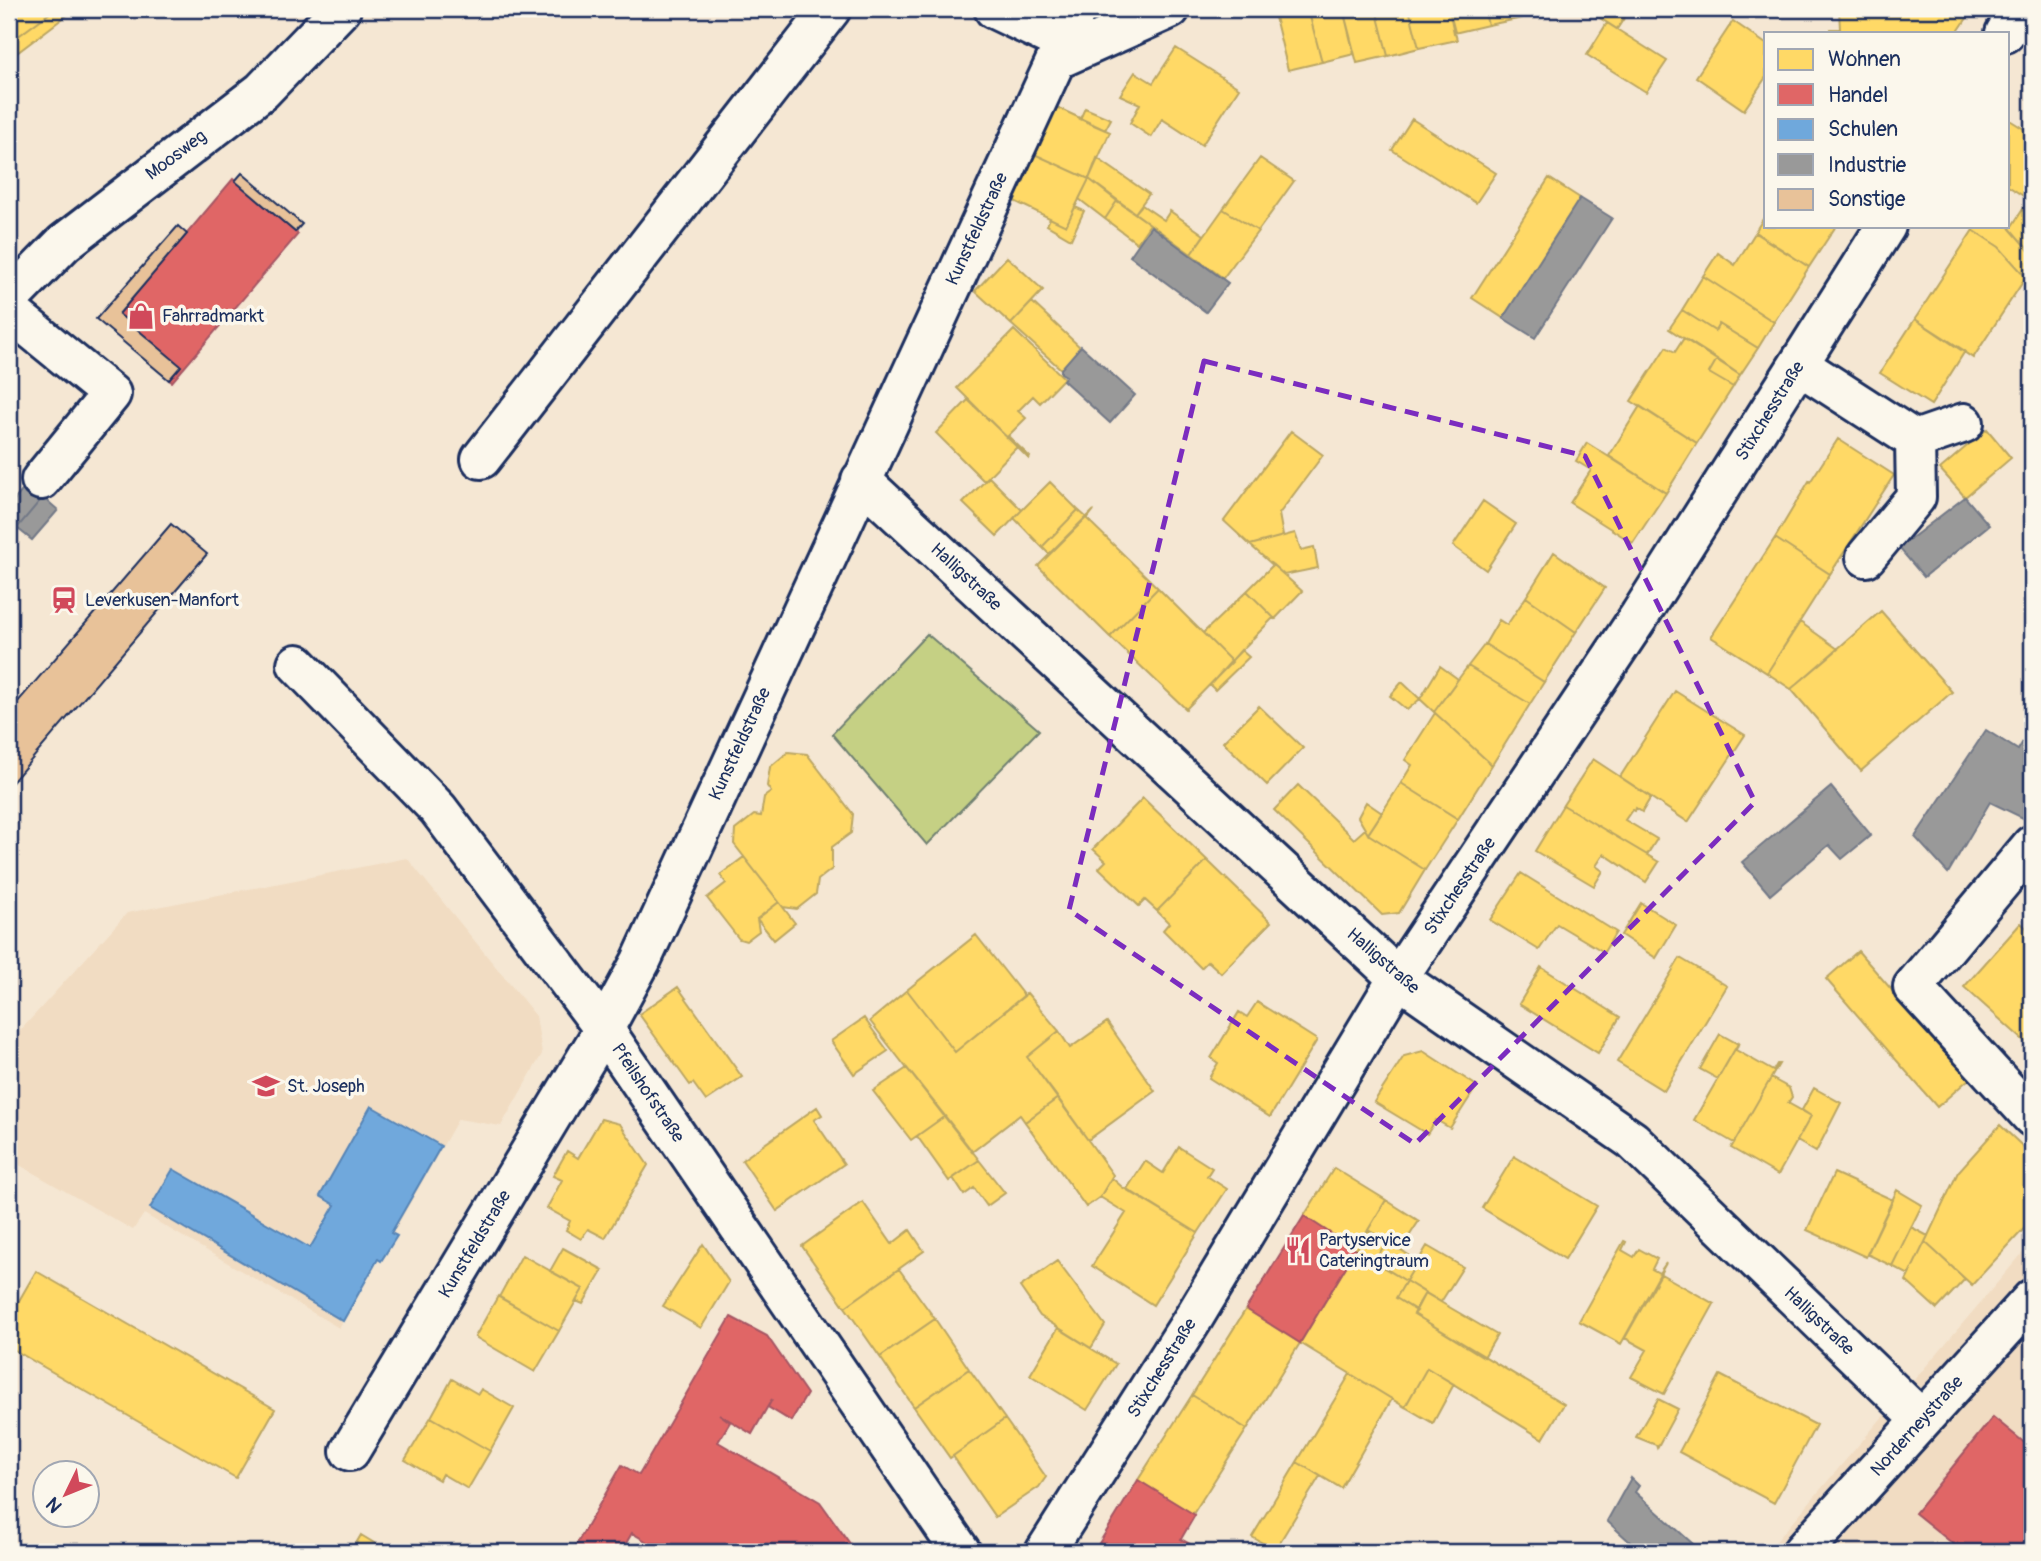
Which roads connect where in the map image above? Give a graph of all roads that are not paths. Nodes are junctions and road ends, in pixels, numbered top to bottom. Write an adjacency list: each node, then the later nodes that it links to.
1 (341, 9): 9 (street, Moosweg)
2 (831, 9): 14 (street)
3 (994, 9): 7 (street)
4 (1170, 9): 7 (street)
5 (2020, 9): 6 (street)
6 (2006, 32)
7 (1065, 37): 16 (street, Kunstfeldstraße)
8 (1885, 228): 11 (street, Stixchesstraße)
9 (9, 299)
10 (9, 311): 15 (street)
11 (1799, 365): 13 (street); 20 (street, Stixchesstraße)
12 (1964, 423): 13 (street)
13 (1915, 440): 17 (street)
14 (481, 459)
15 (41, 480)
16 (861, 480): 20 (street, Halligstraße); 21 (street, Kunstfeldstraße)
17 (1866, 557)
18 (297, 664): 21 (street, Pfeilshofstraße)
19 (2032, 845): 22 (street)
20 (1398, 978): 24 (street, Halligstraße); 27 (street, Stixchesstraße)
21 (604, 1029): 25 (street, Kunstfeldstraße); 26 (street, Pfeilshofstraße)
22 (2032, 1117)
23 (2032, 1299): 24 (street, Norderneystraße)
24 (1922, 1420): 28 (street, Norderneystraße)
25 (351, 1451)
26 (961, 1552)
27 (1045, 1552)
28 (1802, 1552)

